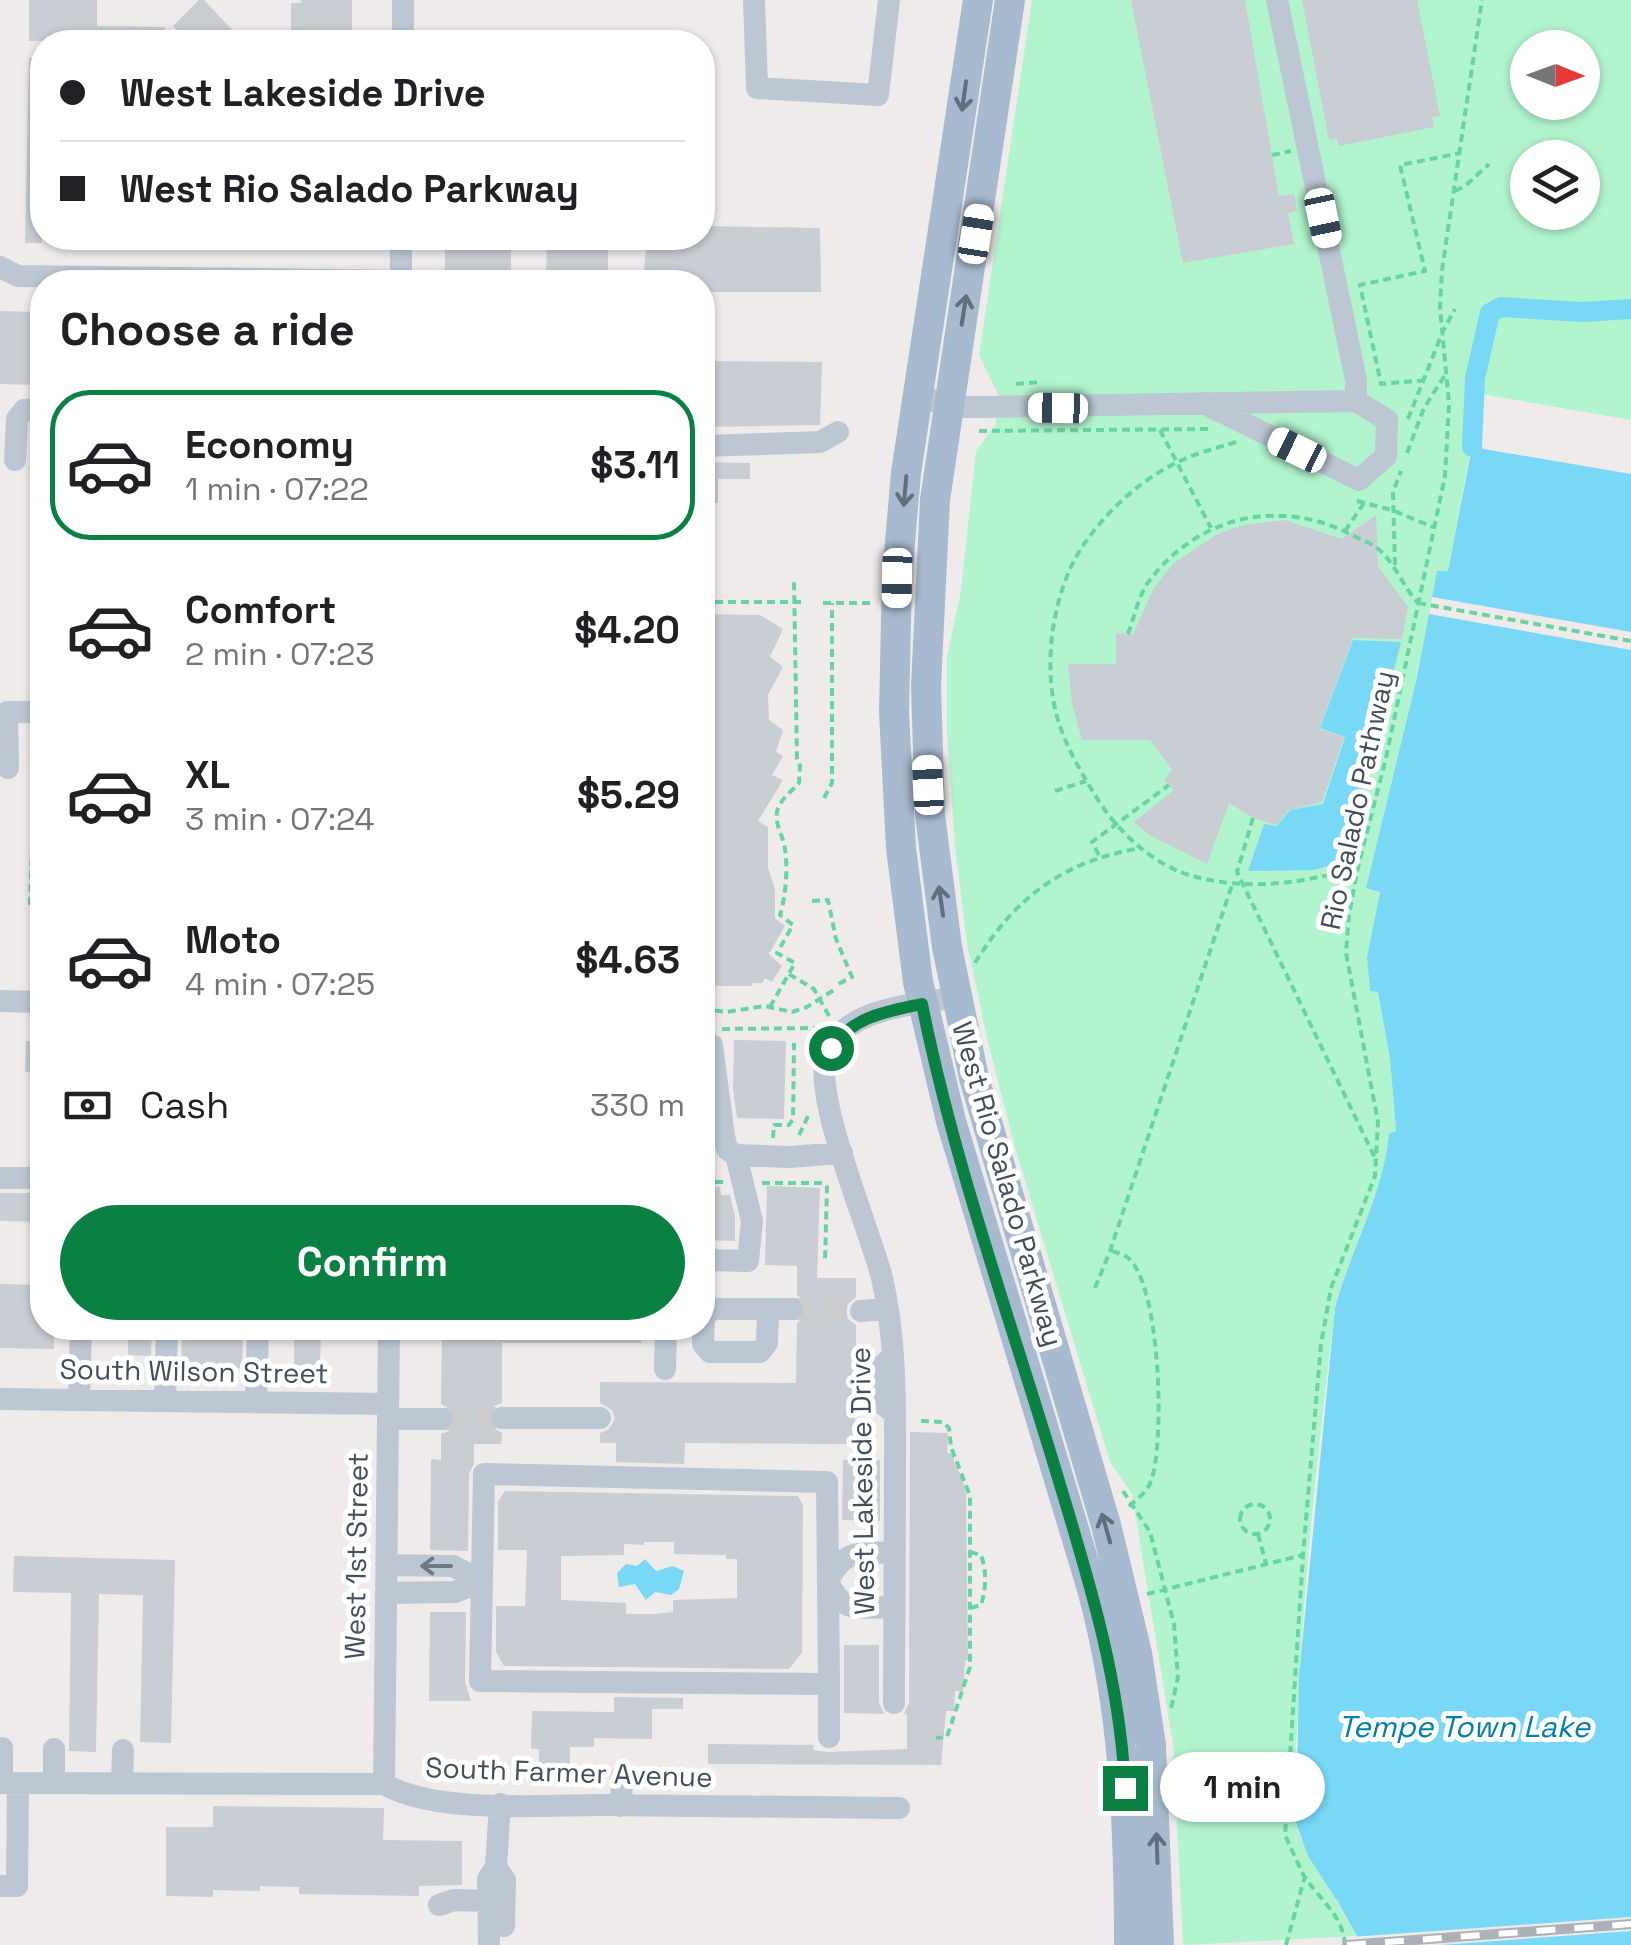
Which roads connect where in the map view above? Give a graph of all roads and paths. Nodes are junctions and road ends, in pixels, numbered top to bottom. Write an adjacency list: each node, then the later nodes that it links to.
1 (403, 0): 8 (street)
2 (754, 0): 3 (street)
3 (889, 0)
4 (978, 0): 16 (main road, West Rio Salado Parkway, one-way to 16)
5 (1010, 0): 20 (main road, West Rio Salado Parkway, one-way to 5)
6 (1277, 0): 17 (street)
7 (1482, 0): 9 (path, Rio Salado Pathway)
8 (403, 30)
9 (1461, 152): 11 (path, Rio Salado Pathway); 15 (path)
10 (1489, 164): 11 (path)
11 (1455, 191): 14 (path, Rio Salado Pathway)
12 (0, 267): 13 (street)
13 (30, 276)
14 (1447, 372): 31 (path); 32 (path, Rio Salado Pathway)
15 (1425, 380)
16 (918, 394): 20 (street); 64 (main road, West Rio Salado Parkway, one-way to 64)
17 (1356, 401): 18 (street); 18 (street)
18 (1203, 403): 19 (street)
19 (1151, 404): 20 (street); 22 (path)
20 (949, 406): 60 (main road, West Rio Salado Parkway, one-way to 20)
21 (30, 410): 28 (street)
22 (1160, 428): 23 (path); 24 (path); 29 (path)
23 (1216, 429)
24 (980, 431)
25 (838, 432): 27 (street)
26 (1228, 435): 29 (path)
27 (715, 446)
28 (16, 460)
29 (1177, 462): 33 (path); 47 (path)
30 (1347, 496): 31 (path)
31 (1392, 510): 32 (path); 34 (path)
32 (1434, 527): 42 (path, Rio Salado Pathway)
33 (1212, 528): 34 (path); 43 (path)
34 (1395, 569): 42 (path)
35 (794, 578): 37 (path)
36 (715, 602): 37 (path)
37 (794, 602): 38 (path); 59 (path)
38 (801, 602)
39 (823, 602): 40 (path)
40 (832, 603): 41 (path); 50 (path)
41 (878, 603)
42 (1418, 603): 44 (path); 55 (path, Rio Salado Pathway)
43 (1128, 634)
44 (1631, 642)
45 (30, 712): 46 (street)
46 (8, 768)
47 (1086, 781): 49 (path); 52 (path)
48 (1168, 784): 52 (path)
49 (1055, 791)
50 (824, 798)
51 (1252, 818): 56 (path)
52 (1115, 824): 53 (path); 54 (path)
53 (1141, 848): 54 (path); 57 (path)
54 (1099, 855): 60 (path)
55 (1358, 867): 56 (path); 76 (path, Rio Salado Pathway)
56 (1245, 884): 57 (path); 76 (path)
57 (1232, 885): 81 (path)
58 (812, 901): 61 (path)
59 (788, 974): 61 (path); 65 (path)
60 (962, 983): 64 (street, West Lakeside Drive); 108 (main road, West Rio Salado Parkway)
61 (820, 998): 65 (path); 67 (path)
62 (0, 1002): 63 (street)
63 (30, 1002)
64 (922, 1004): 74 (street, West Lakeside Drive); 145 (main road, West Rio Salado Parkway)
65 (770, 1007): 66 (path)
66 (715, 1011)
67 (832, 1021)
68 (826, 1028): 69 (path)
69 (715, 1037)
70 (794, 1043): 73 (path)
71 (715, 1067): 75 (street)
72 (817, 1103): 73 (path)
73 (773, 1146): 74 (street); 75 (street); 80 (path)
74 (842, 1154): 89 (street, West Lakeside Drive)
75 (736, 1155): 79 (street)
76 (1376, 1161): 112 (path, Rio Salado Pathway)
77 (0, 1178): 78 (street)
78 (30, 1178)
79 (742, 1183): 80 (path); 82 (street)
80 (774, 1183): 83 (path)
81 (1110, 1250): 84 (path); 107 (path)
82 (715, 1260)
83 (825, 1262)
84 (1095, 1288)
85 (715, 1309): 86 (street)
86 (768, 1309): 87 (street); 95 (street)
87 (792, 1309)
88 (862, 1310): 89 (street)
89 (888, 1310): 111 (street, West Lakeside Drive)
90 (81, 1340): 98 (street)
91 (167, 1340): 100 (street)
92 (258, 1340): 99 (street)
93 (389, 1340): 101 (street, West 1st Street)
94 (665, 1340): 96 (street)
95 (704, 1340)
96 (664, 1369)
97 (0, 1399): 98 (street, South Wilson Street)
98 (79, 1400): 100 (street, South Wilson Street)
99 (256, 1401): 100 (street, South Wilson Street); 101 (street, South Wilson Street)
100 (166, 1402)
101 (388, 1412): 104 (street, South Wilson Street); 114 (street, West 1st Street)
102 (502, 1418): 103 (street)
103 (600, 1418)
104 (441, 1419)
105 (921, 1421): 110 (path)
106 (1115, 1479): 107 (path)
107 (1131, 1504): 108 (path); 117 (path)
108 (1106, 1525): 119 (main road, West Rio Salado Parkway, one-way to 108)
109 (1258, 1534): 109 (path); 113 (path)
110 (970, 1552): 121 (path); 121 (path)
111 (894, 1553): 116 (street); 120 (street, West Lakeside Drive)
112 (1302, 1554): 113 (path); 139 (path, Rio Salado Pathway)
113 (1266, 1564): 117 (path)
114 (386, 1565): 115 (street, one-way to 114); 118 (street, West 1st Street)
115 (482, 1580): 116 (street); 118 (street); 122 (street)
116 (828, 1581): 120 (street); 122 (street)
117 (1166, 1588): 119 (path); 124 (path)
118 (386, 1593): 134 (street, West 1st Street)
119 (1126, 1600): 146 (main road, West Rio Salado Parkway, one-way to 119)
120 (894, 1607): 123 (street, West Lakeside Drive)
121 (971, 1608): 126 (path)
122 (829, 1684): 125 (street)
123 (894, 1704)
124 (1170, 1715)
125 (829, 1737)
126 (936, 1738)
127 (2, 1748): 133 (street)
128 (54, 1749): 131 (street)
129 (122, 1750): 132 (street)
130 (622, 1776): 136 (street)
131 (54, 1783): 132 (street, South Farmer Avenue); 133 (street, South Farmer Avenue)
132 (122, 1783): 134 (street, South Farmer Avenue)
133 (7, 1784): 140 (street)
134 (384, 1784): 135 (street, South Farmer Avenue)
135 (500, 1804): 136 (street, South Farmer Avenue); 138 (street)
136 (621, 1806): 137 (street, South Farmer Avenue)
137 (898, 1808)
138 (496, 1867): 141 (street); 144 (street)
139 (1305, 1876): 147 (path); 148 (path, Rio Salado Pathway)
140 (0, 1886)
141 (489, 1901): 142 (street); 143 (street)
142 (439, 1905)
143 (489, 1945)
144 (504, 1945)
145 (1129, 1945)
146 (1159, 1945)
147 (1286, 1945)
148 (1345, 1945)

